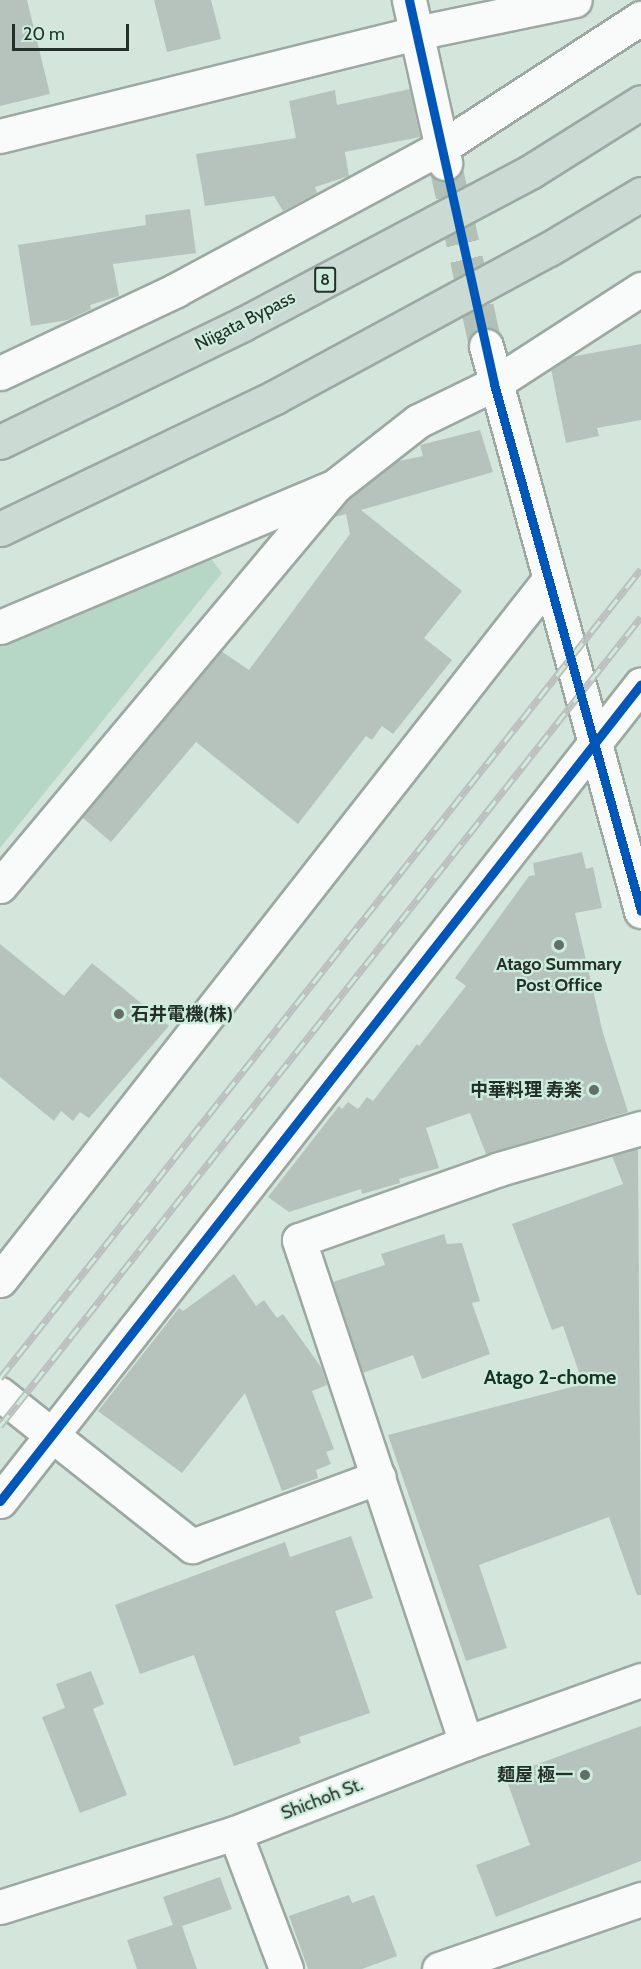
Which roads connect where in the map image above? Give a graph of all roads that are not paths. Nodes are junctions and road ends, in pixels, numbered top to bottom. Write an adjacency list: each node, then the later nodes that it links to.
1 (409, 0): 4 (street)
2 (575, 0): 4 (street)
3 (641, 18): 7 (street)
4 (416, 33): 6 (street); 7 (street)
5 (641, 102): 13 (highway, Niigata Bypass / 8)
6 (0, 136)
7 (444, 155): 11 (street)
8 (641, 194): 15 (highway)
9 (641, 288): 12 (street)
10 (486, 346): 12 (street)
11 (0, 372)
12 (494, 384): 14 (street); 16 (street)
13 (0, 441)
14 (335, 486): 17 (street); 20 (street)
15 (0, 529)
16 (548, 581): 19 (street); 23 (street)
17 (0, 627)
18 (641, 684): 19 (street)
19 (593, 744): 21 (street); 25 (street)
20 (0, 886)
21 (641, 911)
22 (641, 1128): 26 (street)
23 (0, 1280)
24 (0, 1394): 25 (street)
25 (50, 1437): 26 (street); 27 (street)
26 (379, 1477): 29 (street)
27 (0, 1501)
28 (641, 1680): 29 (street, Shichoh St.)
29 (466, 1743): 30 (street, Shichoh St.)
30 (235, 1833): 32 (street, Shichoh St.); 33 (street)
31 (641, 1899): 34 (street)
32 (0, 1906)
33 (286, 1969)
34 (439, 1969)

